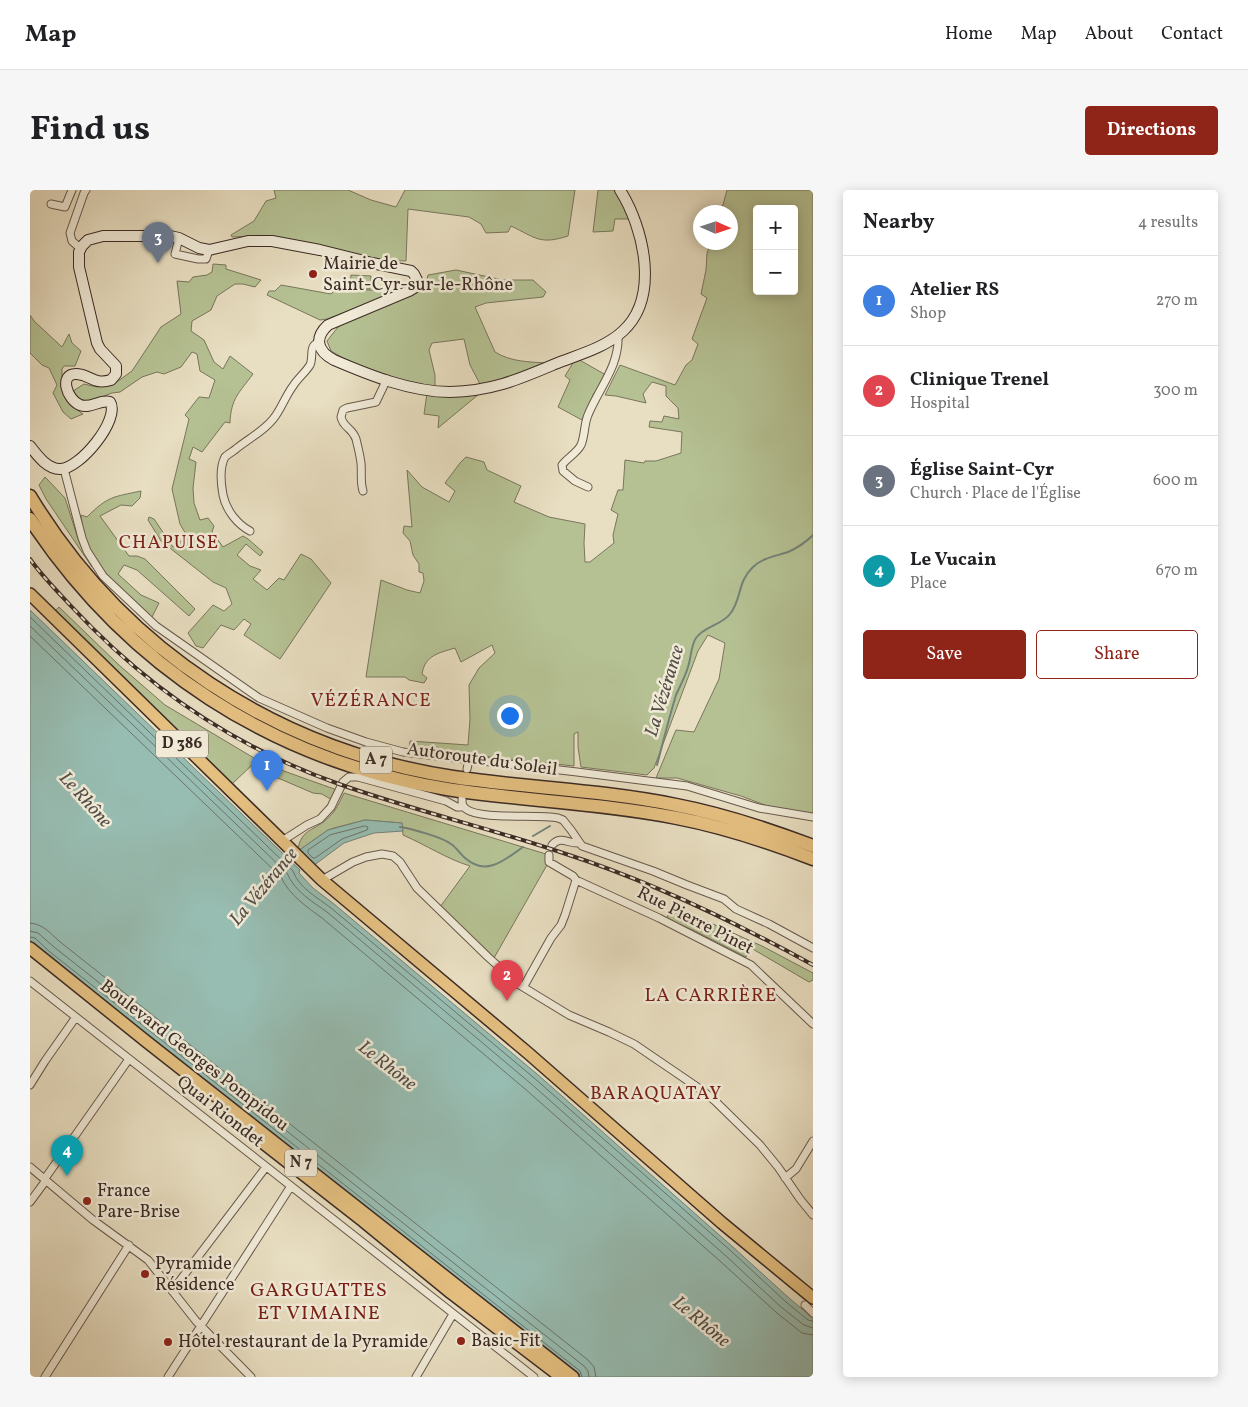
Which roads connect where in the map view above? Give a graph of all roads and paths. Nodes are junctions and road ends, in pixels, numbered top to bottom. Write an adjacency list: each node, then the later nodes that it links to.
1 (72, 190): 4 (street)
2 (86, 190): 6 (street)
3 (620, 190): 8 (street)
4 (51, 204)
5 (179, 238): 6 (street); 7 (street); 7 (street)
6 (80, 248): 12 (street)
7 (209, 250): 9 (street)
8 (618, 335): 10 (street); 13 (street)
9 (319, 342): 10 (street); 17 (street)
10 (387, 380): 14 (street)
11 (30, 446): 12 (street)
12 (64, 469): 19 (street)
13 (588, 487)
14 (363, 491)
15 (30, 496): 27 (highway, Autoroute du Soleil / A 7)
16 (30, 519): 29 (highway, Autoroute du Soleil / A 7)
17 (250, 531)
18 (30, 594): 24 (main road, D 386)
19 (469, 760): 20 (street); 23 (street)
20 (467, 769)
21 (462, 799): 22 (street)
22 (463, 807): 24 (street); 25 (street)
23 (813, 817)
24 (282, 841): 30 (main road, D 386)
25 (579, 843): 26 (street); 33 (street)
26 (552, 845)
27 (813, 846)
28 (548, 855): 31 (street, Rue Pierre Pinet)
29 (813, 859)
30 (318, 876): 36 (street); 51 (main road, D 386)
31 (576, 880): 36 (street); 38 (street, Rue Pierre Pinet)
32 (30, 948): 61 (main road, Boulevard Georges Pompidou / N 7)
33 (813, 948)
34 (30, 958): 60 (main road, Boulevard Georges Pompidou / N 7)
35 (30, 981): 37 (street, Quai Riondet)
36 (524, 986): 44 (street)
37 (76, 1017): 39 (street, Quai Riondet); 40 (street)
38 (813, 1024)
39 (129, 1059): 43 (street, Quai Riondet); 45 (street)
40 (30, 1085)
41 (813, 1140): 44 (street)
42 (30, 1167): 45 (street)
43 (266, 1167): 46 (street, Quai Riondet); 50 (street)
44 (785, 1178): 48 (street)
45 (45, 1180): 47 (street); 49 (street)
46 (291, 1186): 53 (street, Quai Riondet); 54 (street)
47 (30, 1202)
48 (813, 1215)
49 (129, 1245): 50 (street); 55 (street)
50 (172, 1290): 54 (street)
51 (809, 1302): 52 (street)
52 (813, 1313)
53 (453, 1314): 58 (street); 59 (street, Quai Riondet)
54 (201, 1327): 56 (street); 57 (street)
55 (45, 1377)
56 (168, 1377)
57 (251, 1377)
58 (416, 1377)
59 (534, 1377)
60 (561, 1377)
61 (573, 1377)

